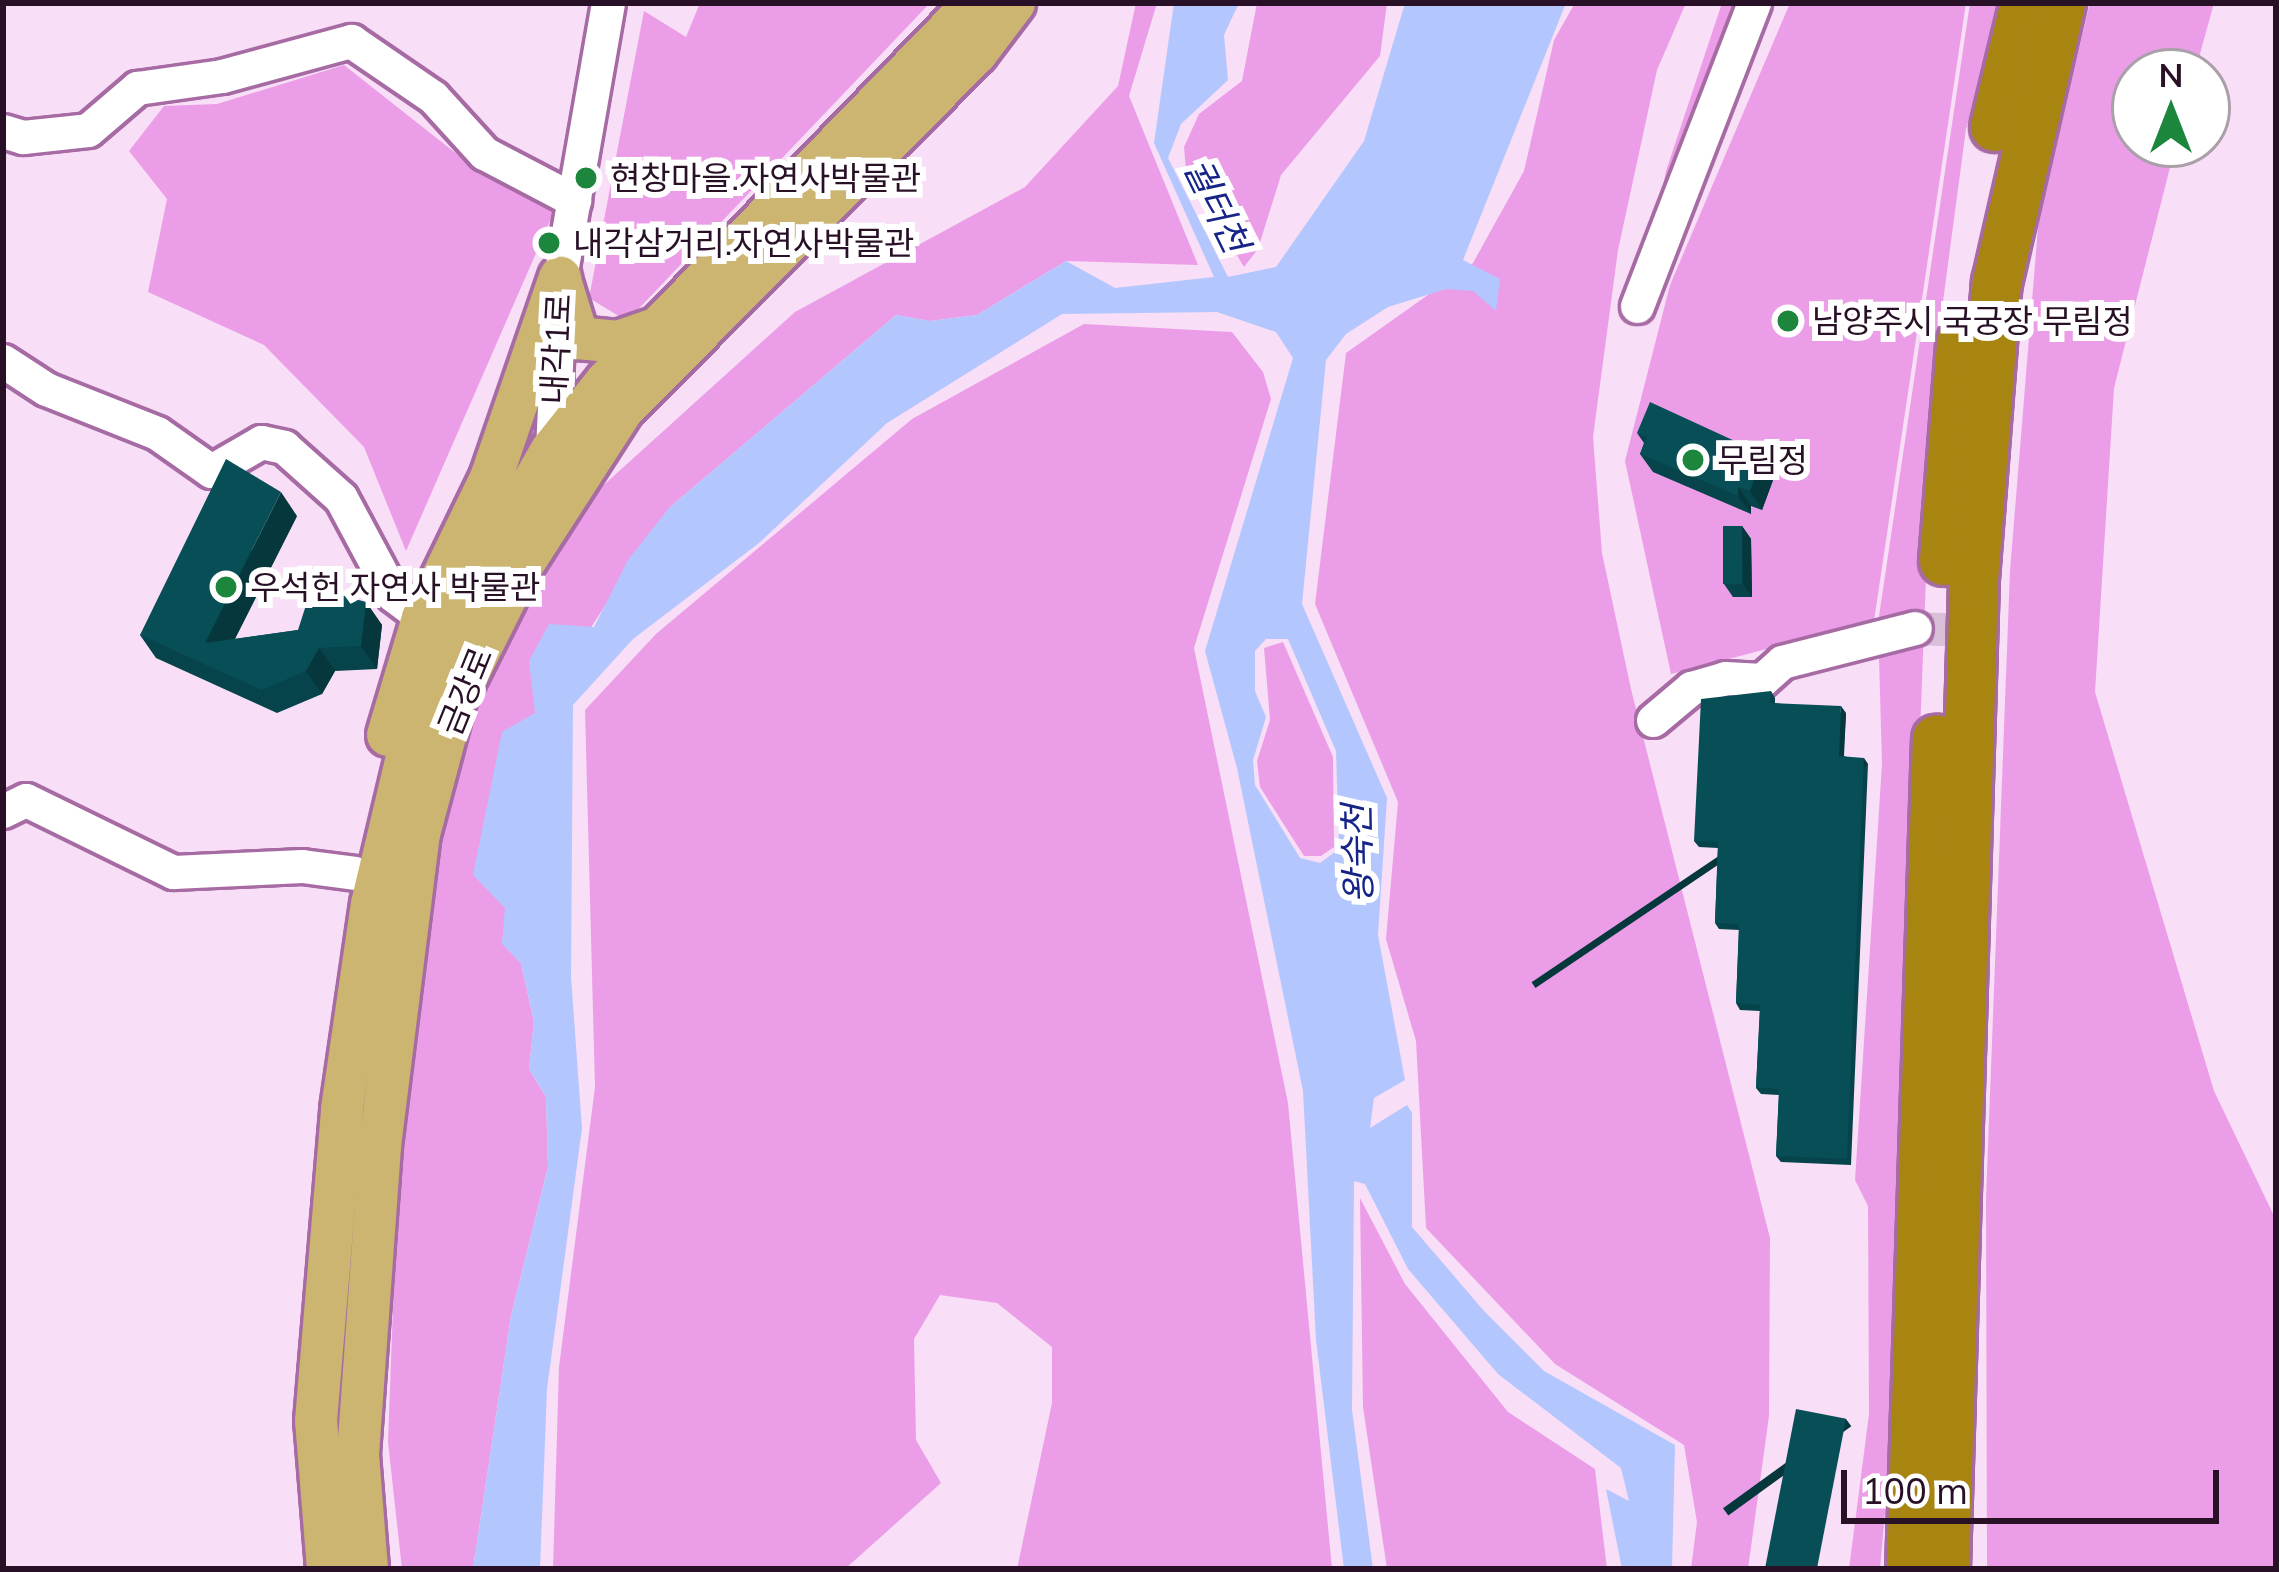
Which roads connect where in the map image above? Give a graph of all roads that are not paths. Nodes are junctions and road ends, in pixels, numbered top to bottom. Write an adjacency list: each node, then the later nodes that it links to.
1 (608, 3): 8 (street, 내각1로)
2 (975, 3): 11 (main road, 금강로)
3 (1014, 3): 13 (main road, 금강로)
4 (1754, 3): 10 (street)
5 (2025, 3): 20 (highway)
6 (2061, 3): 20 (highway)
7 (3, 131): 8 (street)
8 (574, 200): 9 (street, 내각1로)
9 (560, 278): 11 (main road); 13 (street, 내각1로); 14 (main road)
10 (1637, 306)
11 (658, 327): 13 (main road, 금강로)
12 (3, 361): 14 (street)
13 (563, 462): 19 (main road, 금강로); 22 (main road, 금강로)
14 (423, 619): 18 (main road)
15 (1915, 628): 16 (street)
16 (1653, 720)
17 (3, 811): 18 (street)
18 (355, 873): 19 (main road)
19 (342, 1109): 21 (main road, 금강로)
20 (1928, 1560)
21 (328, 1569)
22 (367, 1569)

